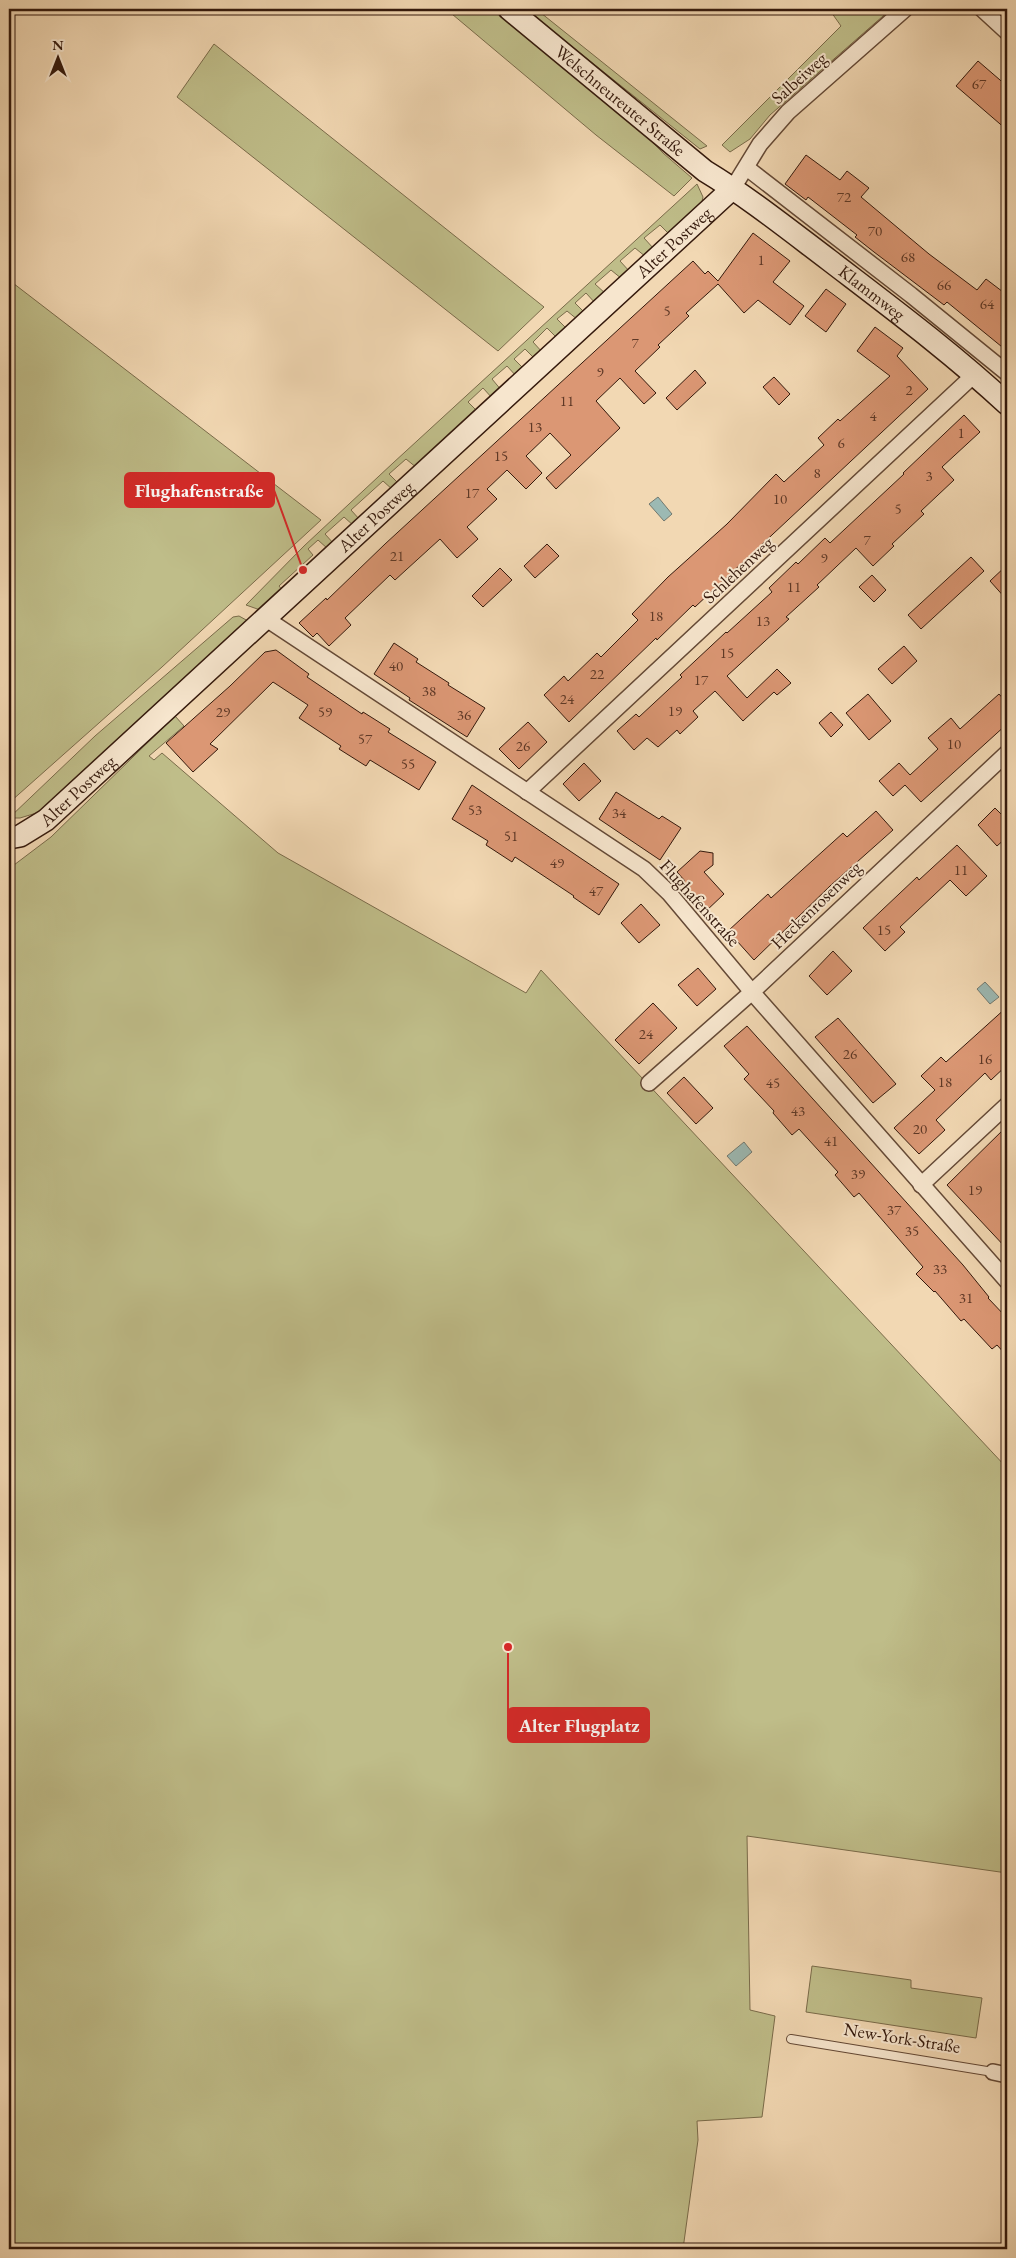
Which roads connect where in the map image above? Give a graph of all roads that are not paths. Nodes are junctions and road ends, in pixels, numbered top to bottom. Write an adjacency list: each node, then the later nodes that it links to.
1 (509, 9): 6 (main road, Welschneureuter Straße)
2 (905, 9): 5 (street, Salbeiweg)
3 (982, 9): 4 (street)
4 (1007, 32)
5 (747, 168): 6 (street, Salbeiweg); 8 (street, Klammweg)
6 (733, 188): 7 (main road, Klammweg); 10 (main road, Alter Postweg)
7 (975, 374): 9 (main road, Klammweg); 12 (street, Schlehenweg)
8 (1007, 374)
9 (1007, 404)
10 (265, 618): 12 (street, Flughafenstraße); 13 (main road, Alter Postweg)
11 (1007, 753): 14 (street, Heckenrosenweg)
12 (527, 792): 14 (street, Flughafenstraße)
13 (11, 838)
14 (752, 992): 15 (street, Heckenrosenweg); 17 (street, Flughafenstraße)
15 (648, 1082)
16 (1007, 1105): 17 (street)
17 (921, 1185): 18 (street, Flughafenstraße)
18 (1007, 1281)
19 (791, 2040): 20 (lane, New-York-Straße)
20 (1000, 2073)

